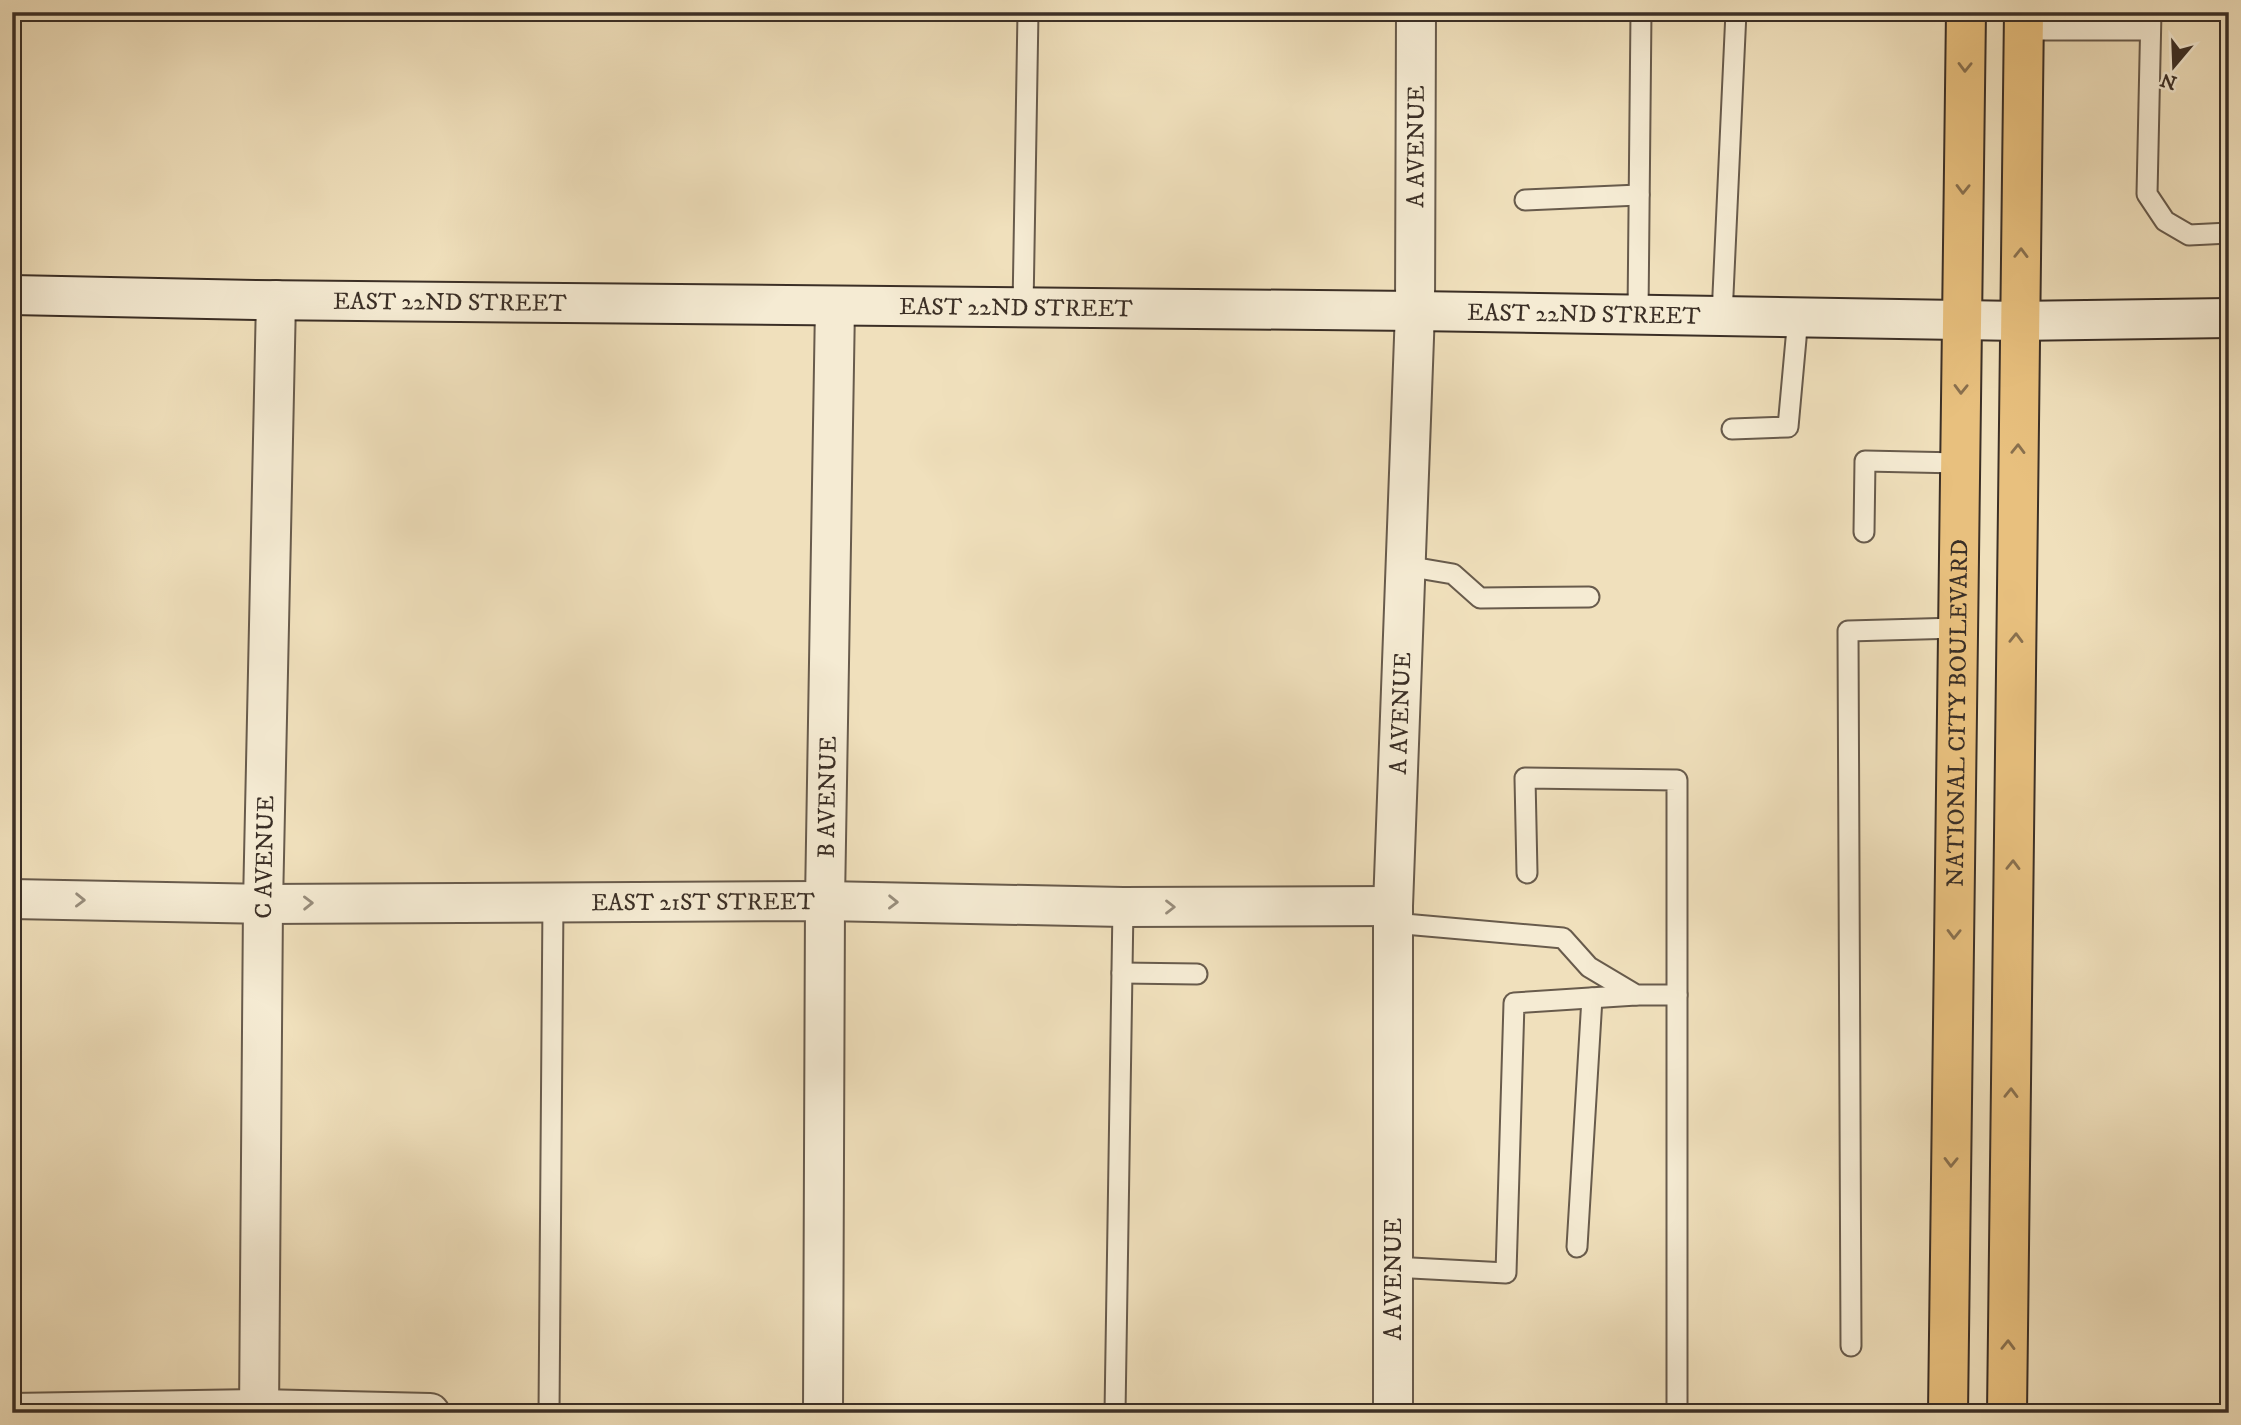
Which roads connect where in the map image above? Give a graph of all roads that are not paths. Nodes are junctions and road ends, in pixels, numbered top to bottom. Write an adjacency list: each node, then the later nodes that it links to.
1 (1028, 12): 14 (lane)
2 (1416, 12): 15 (street, A AVENUE)
3 (1641, 12): 8 (lane)
4 (1736, 12): 17 (lane)
5 (1966, 12): 20 (main road, NATIONAL CITY BOULEVARD, one-way to 20)
6 (2024, 21): 7 (lane); 21 (main road, one-way to 6)
7 (2151, 21): 10 (lane)
8 (1639, 195): 9 (lane); 16 (lane)
9 (1525, 200)
10 (2229, 233)
11 (12, 295): 12 (street, EAST 22ND STREET)
12 (276, 300): 13 (street, EAST 22ND STREET); 32 (street, C AVENUE)
13 (835, 306): 14 (street, EAST 22ND STREET); 31 (street, B AVENUE)
14 (1023, 308): 15 (street, EAST 22ND STREET)
15 (1415, 311): 16 (street, EAST 22ND STREET); 25 (street, A AVENUE)
16 (1638, 314): 17 (street, EAST 22ND STREET)
17 (1722, 316): 18 (street, EAST 22ND STREET)
18 (1798, 317): 20 (street, EAST 22ND STREET); 22 (lane)
19 (2229, 317): 21 (street, EAST 22ND STREET)
20 (1962, 320): 21 (street, EAST 22ND STREET); 23 (main road, NATIONAL CITY BOULEVARD, one-way to 23)
21 (2020, 321): 52 (main road, one-way to 21)
22 (1732, 429)
23 (1960, 463): 24 (lane); 27 (main road, NATIONAL CITY BOULEVARD)
24 (1864, 532)
25 (1406, 566): 26 (lane); 34 (street, A AVENUE)
26 (1589, 597)
27 (1958, 628): 42 (lane); 51 (main road, NATIONAL CITY BOULEVARD, one-way to 51)
28 (1527, 873): 38 (lane)
29 (12, 899): 32 (street, EAST 21ST STREET, one-way to 32)
30 (553, 901): 31 (street, EAST 21ST STREET); 32 (street, EAST 21ST STREET, one-way to 30); 46 (lane)
31 (825, 901): 33 (street, EAST 21ST STREET, one-way to 33); 47 (street, B AVENUE)
32 (263, 904): 43 (street, C AVENUE)
33 (1123, 907): 34 (street, EAST 21ST STREET, one-way to 34); 35 (lane)
34 (1393, 914): 37 (lane); 41 (street, A AVENUE)
35 (1122, 973): 36 (lane); 48 (lane)
36 (1197, 974)
37 (1636, 995): 38 (lane); 39 (lane)
38 (1678, 995): 50 (lane)
39 (1592, 998): 40 (lane); 41 (lane)
40 (1577, 1247)
41 (1393, 1267): 49 (street, A AVENUE)
42 (1851, 1346)
43 (259, 1411): 44 (street); 45 (street)
44 (12, 1413)
45 (430, 1413)
46 (549, 1413)
47 (823, 1413)
48 (1115, 1413)
49 (1393, 1413)
50 (1677, 1413)
51 (1948, 1413)
52 (2007, 1413)

